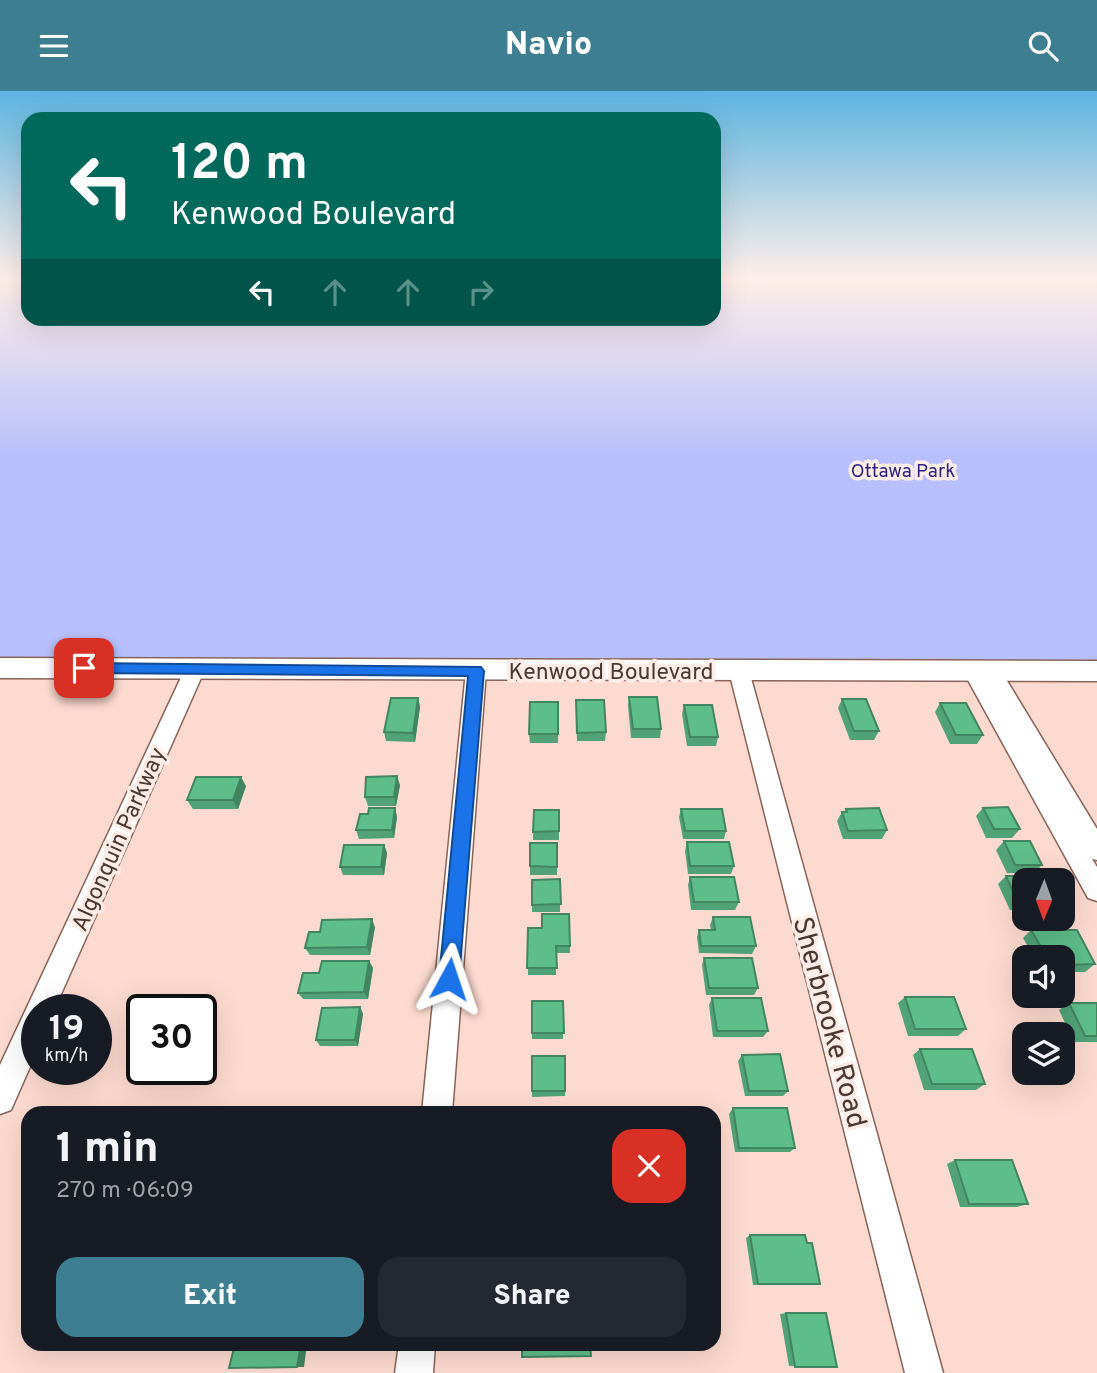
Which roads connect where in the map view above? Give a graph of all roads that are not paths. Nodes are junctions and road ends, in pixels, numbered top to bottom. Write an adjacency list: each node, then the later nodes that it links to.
1 (0, 668): 2 (street, Kenwood Boulevard)
2 (195, 669): 3 (street, Kenwood Boulevard); 9 (street, Algonquin Parkway)
3 (476, 671): 4 (street, Kenwood Boulevard); 12 (street)
4 (739, 671): 5 (street, Kenwood Boulevard); 15 (street, Sherbrooke Road)
5 (982, 671): 6 (street, Kenwood Boulevard); 7 (street); 8 (street)
6 (1097, 671)
7 (1097, 850)
8 (1097, 890)
9 (47, 994)
10 (21, 1053): 11 (street)
11 (0, 1099)
12 (438, 1106)
13 (417, 1351): 14 (street)
14 (415, 1373)
15 (923, 1373)

